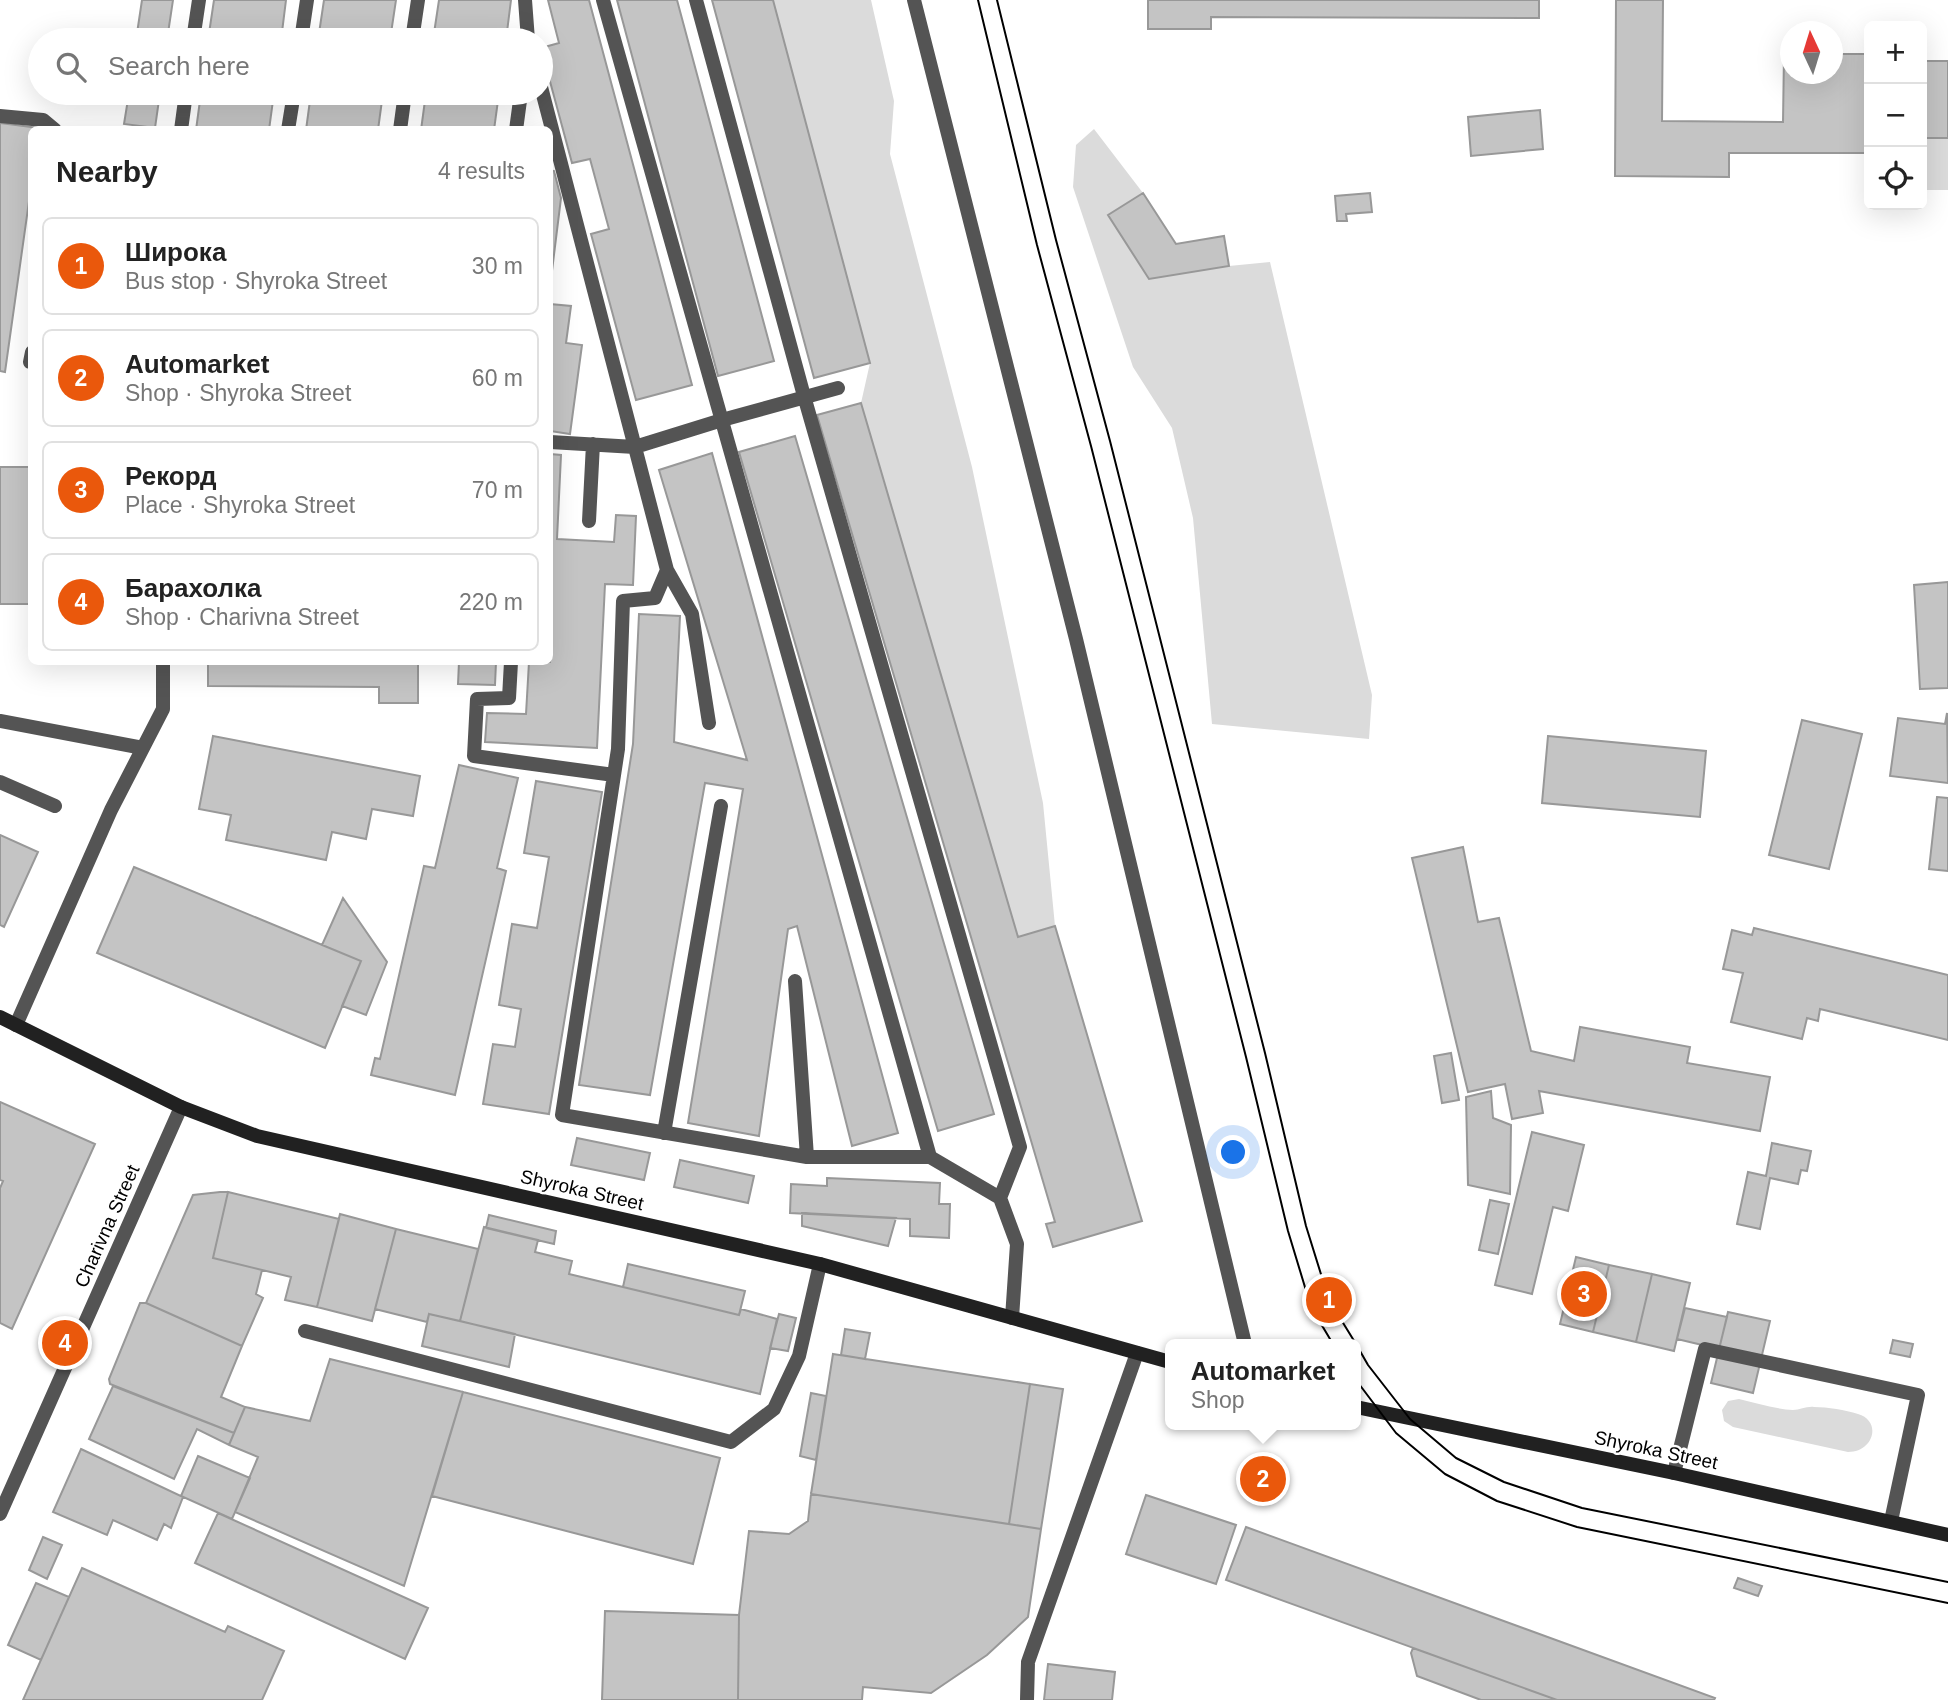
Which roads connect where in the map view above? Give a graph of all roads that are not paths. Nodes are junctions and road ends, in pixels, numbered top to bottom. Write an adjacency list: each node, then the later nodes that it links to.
1 (199, 0): 8 (street)
2 (307, 0): 9 (street)
3 (418, 0): 10 (street)
4 (525, 0): 11 (street)
5 (603, 0): 27 (street)
6 (696, 0): 26 (street)
7 (914, 0): 53 (street)
8 (195, 28)
9 (303, 28)
10 (414, 28)
11 (527, 28)
12 (184, 105): 19 (street)
13 (291, 105): 20 (street)
14 (404, 105): 21 (street)
15 (519, 105): 22 (street)
16 (546, 105): 23 (street)
17 (0, 116): 18 (street)
18 (50, 126)
19 (182, 126)
20 (289, 126)
21 (401, 126)
22 (517, 126)
23 (551, 126)
24 (553, 133): 30 (street)
25 (838, 388): 26 (street)
26 (804, 396): 27 (street); 49 (street)
27 (722, 420): 30 (street); 48 (street)
28 (553, 442): 29 (street)
29 (593, 444): 30 (street); 31 (street)
30 (635, 447): 32 (street)
31 (589, 521)
32 (667, 570): 36 (street); 38 (street)
33 (163, 665): 37 (street)
34 (511, 665): 38 (street)
35 (0, 721): 37 (street)
36 (709, 723)
37 (143, 748): 44 (street)
38 (614, 775): 46 (street)
39 (0, 782): 40 (street)
40 (55, 806)
41 (721, 806): 46 (street)
42 (795, 981): 47 (street)
43 (0, 1017): 44 (street, Shyroka Street)
44 (16, 1025): 45 (street, Shyroka Street)
45 (181, 1107): 50 (street, Shyroka Street); 58 (street, Charivna Street)
46 (664, 1133): 47 (street)
47 (807, 1157): 48 (street)
48 (930, 1157): 49 (street)
49 (1000, 1198): 51 (street)
50 (820, 1264): 51 (street, Shyroka Street); 52 (street)
51 (1012, 1318): 54 (street, Shyroka Street)
52 (306, 1331)
53 (1244, 1339)
54 (1137, 1353): 55 (street, Shyroka Street); 61 (street)
55 (1165, 1361)
56 (1361, 1408): 57 (street, Shyroka Street)
57 (1674, 1473): 59 (street, Shyroka Street); 59 (street)
58 (0, 1514)
59 (1891, 1521): 60 (street, Shyroka Street)
60 (1948, 1535)
61 (1027, 1700)

